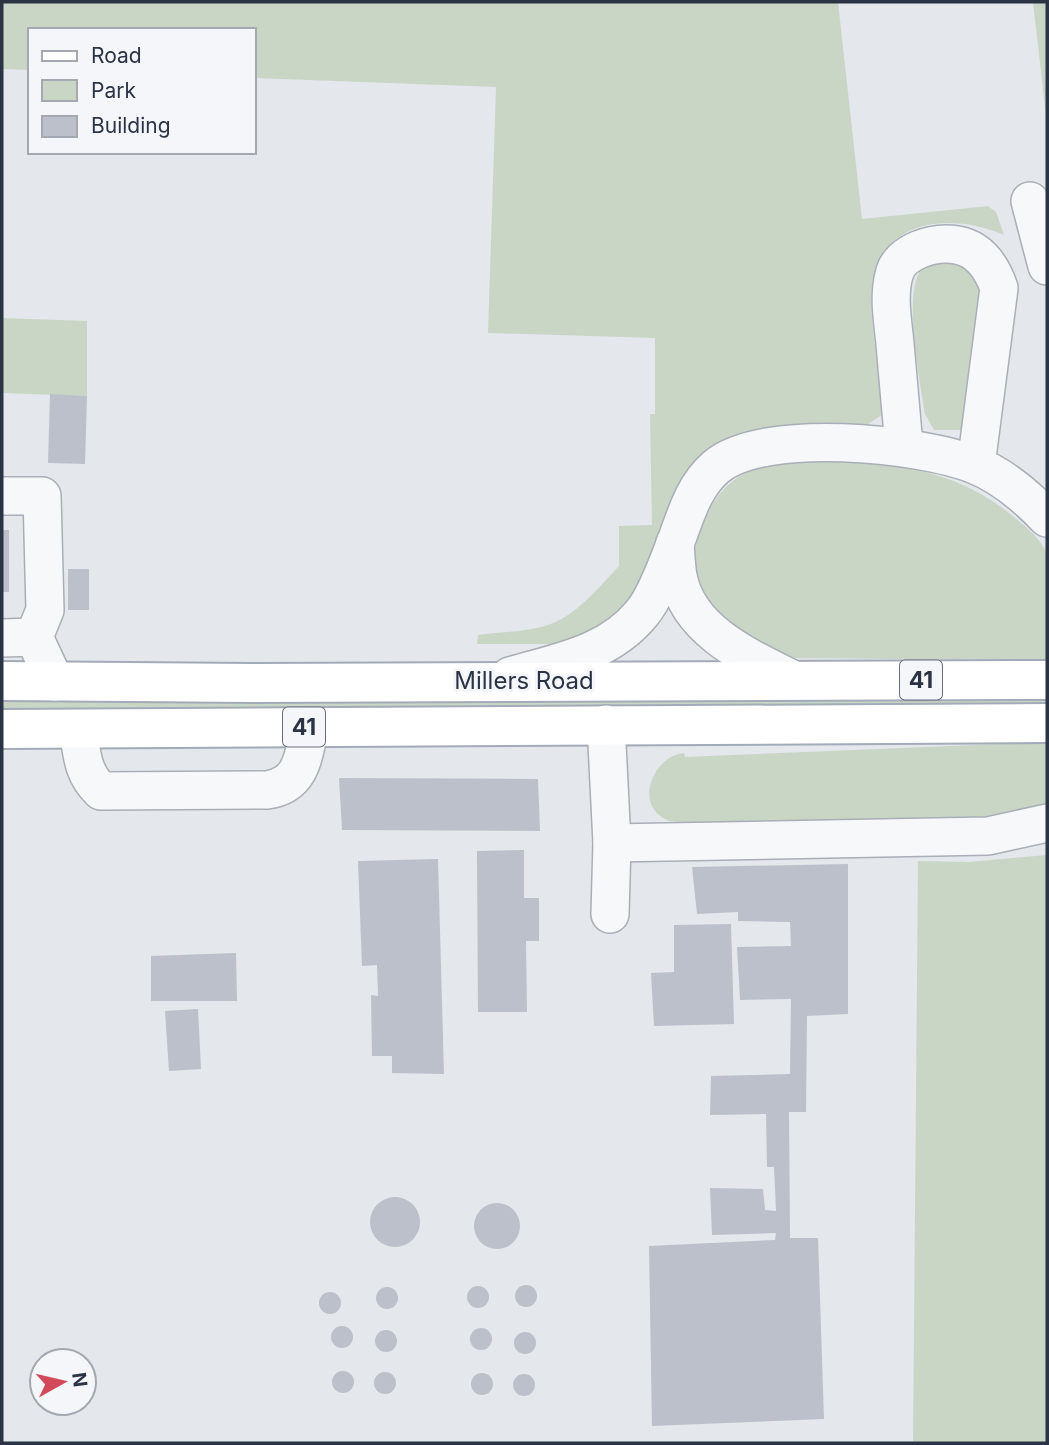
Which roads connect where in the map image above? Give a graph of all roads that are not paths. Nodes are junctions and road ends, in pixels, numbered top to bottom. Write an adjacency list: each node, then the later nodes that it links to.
1 (1030, 201): 2 (street)
2 (1047, 266)
3 (904, 446): 4 (street); 4 (street); 7 (street)
4 (976, 465): 6 (street)
5 (2, 496): 8 (street)
6 (1045, 509)
7 (675, 543): 9 (street); 12 (street)
8 (18, 637): 13 (street)
9 (496, 680): 12 (main road, Millers Road / 41); 13 (main road, Millers Road / 41)
10 (1047, 680): 12 (main road, Millers Road / 41)
11 (2, 681): 13 (main road, Millers Road / 41)
12 (796, 681)
13 (55, 682)
14 (1047, 723): 15 (main road, Millers Road / 41)
15 (606, 724): 16 (main road, Millers Road / 41); 20 (street)
16 (310, 727): 18 (main road, Millers Road / 41); 18 (street)
17 (2, 729): 18 (main road, Millers Road / 41)
18 (78, 729)
19 (1047, 823): 20 (street)
20 (612, 843): 21 (street)
21 (610, 914)

